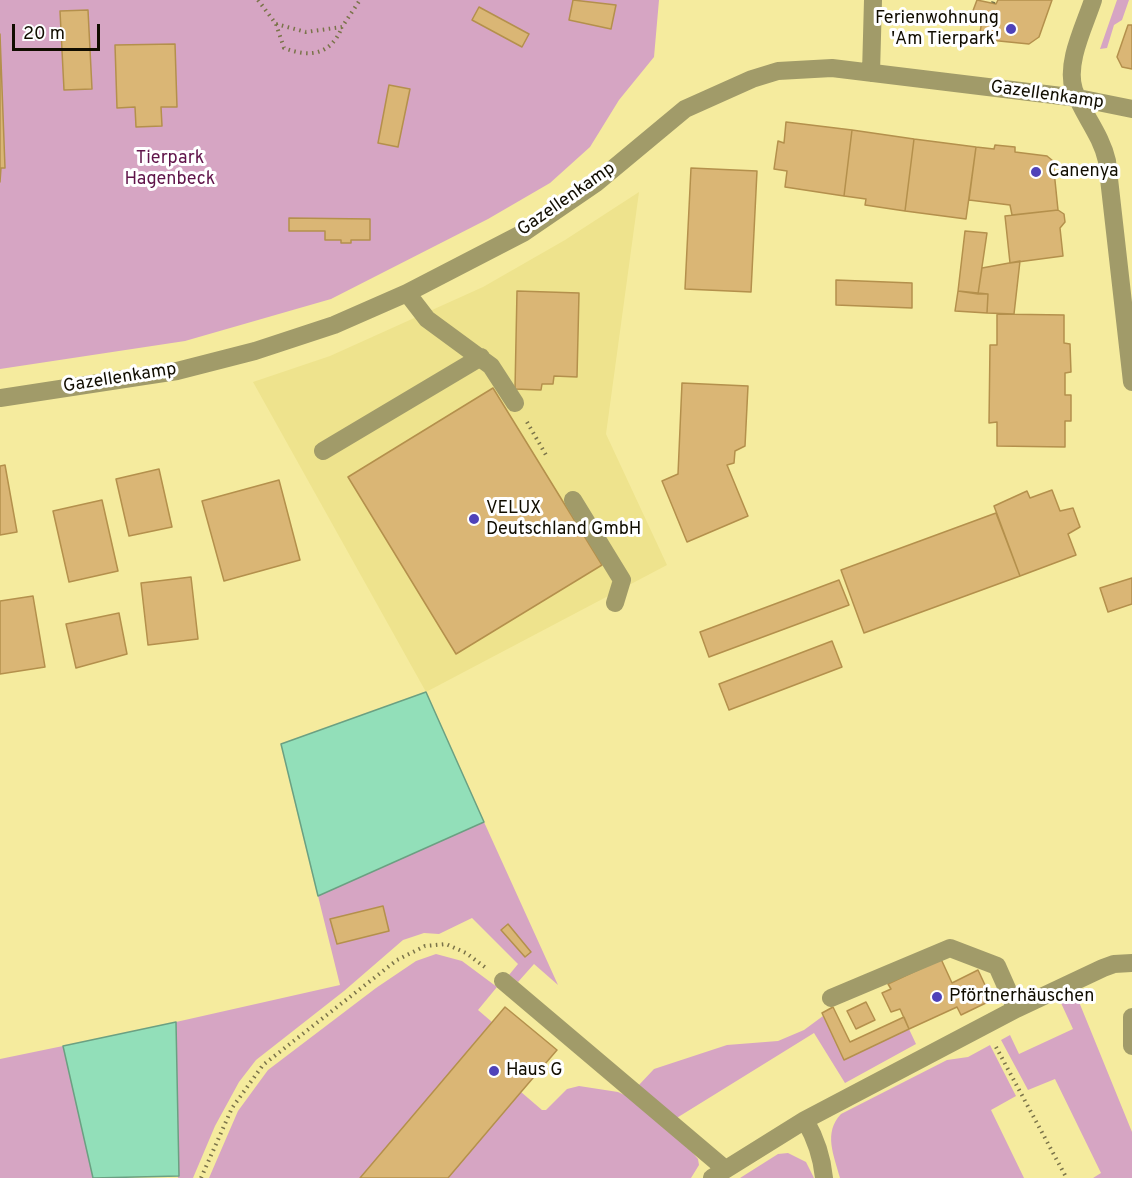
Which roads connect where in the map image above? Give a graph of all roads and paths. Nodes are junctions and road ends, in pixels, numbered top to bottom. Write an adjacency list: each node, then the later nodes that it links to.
1 (258, 0): 5 (path)
2 (360, 0): 6 (path)
3 (873, 0): 7 (street)
4 (1093, 0): 8 (street)
5 (276, 24): 6 (path); 6 (path)
6 (342, 27)
7 (871, 73): 8 (street, Gazellenkamp); 10 (street, Gazellenkamp)
8 (1078, 98): 9 (street, Gazellenkamp); 12 (street)
9 (1132, 109)
10 (407, 293): 11 (street); 13 (street, Gazellenkamp)
11 (481, 357): 14 (street); 15 (street)
12 (1132, 382)
13 (0, 398)
14 (515, 403): 16 (path)
15 (323, 451)
16 (546, 455)
17 (573, 500): 18 (street)
18 (615, 603)
19 (1132, 963): 22 (street)
20 (503, 981): 27 (street); 29 (path)
21 (831, 998): 22 (street)
22 (1016, 1009): 24 (street)
23 (1132, 1017): 25 (street)
24 (985, 1025): 26 (street); 28 (path)
25 (1132, 1046)
26 (805, 1120): 27 (street); 30 (street)
27 (718, 1173)
28 (1066, 1177)
29 (201, 1178)
30 (824, 1178)

